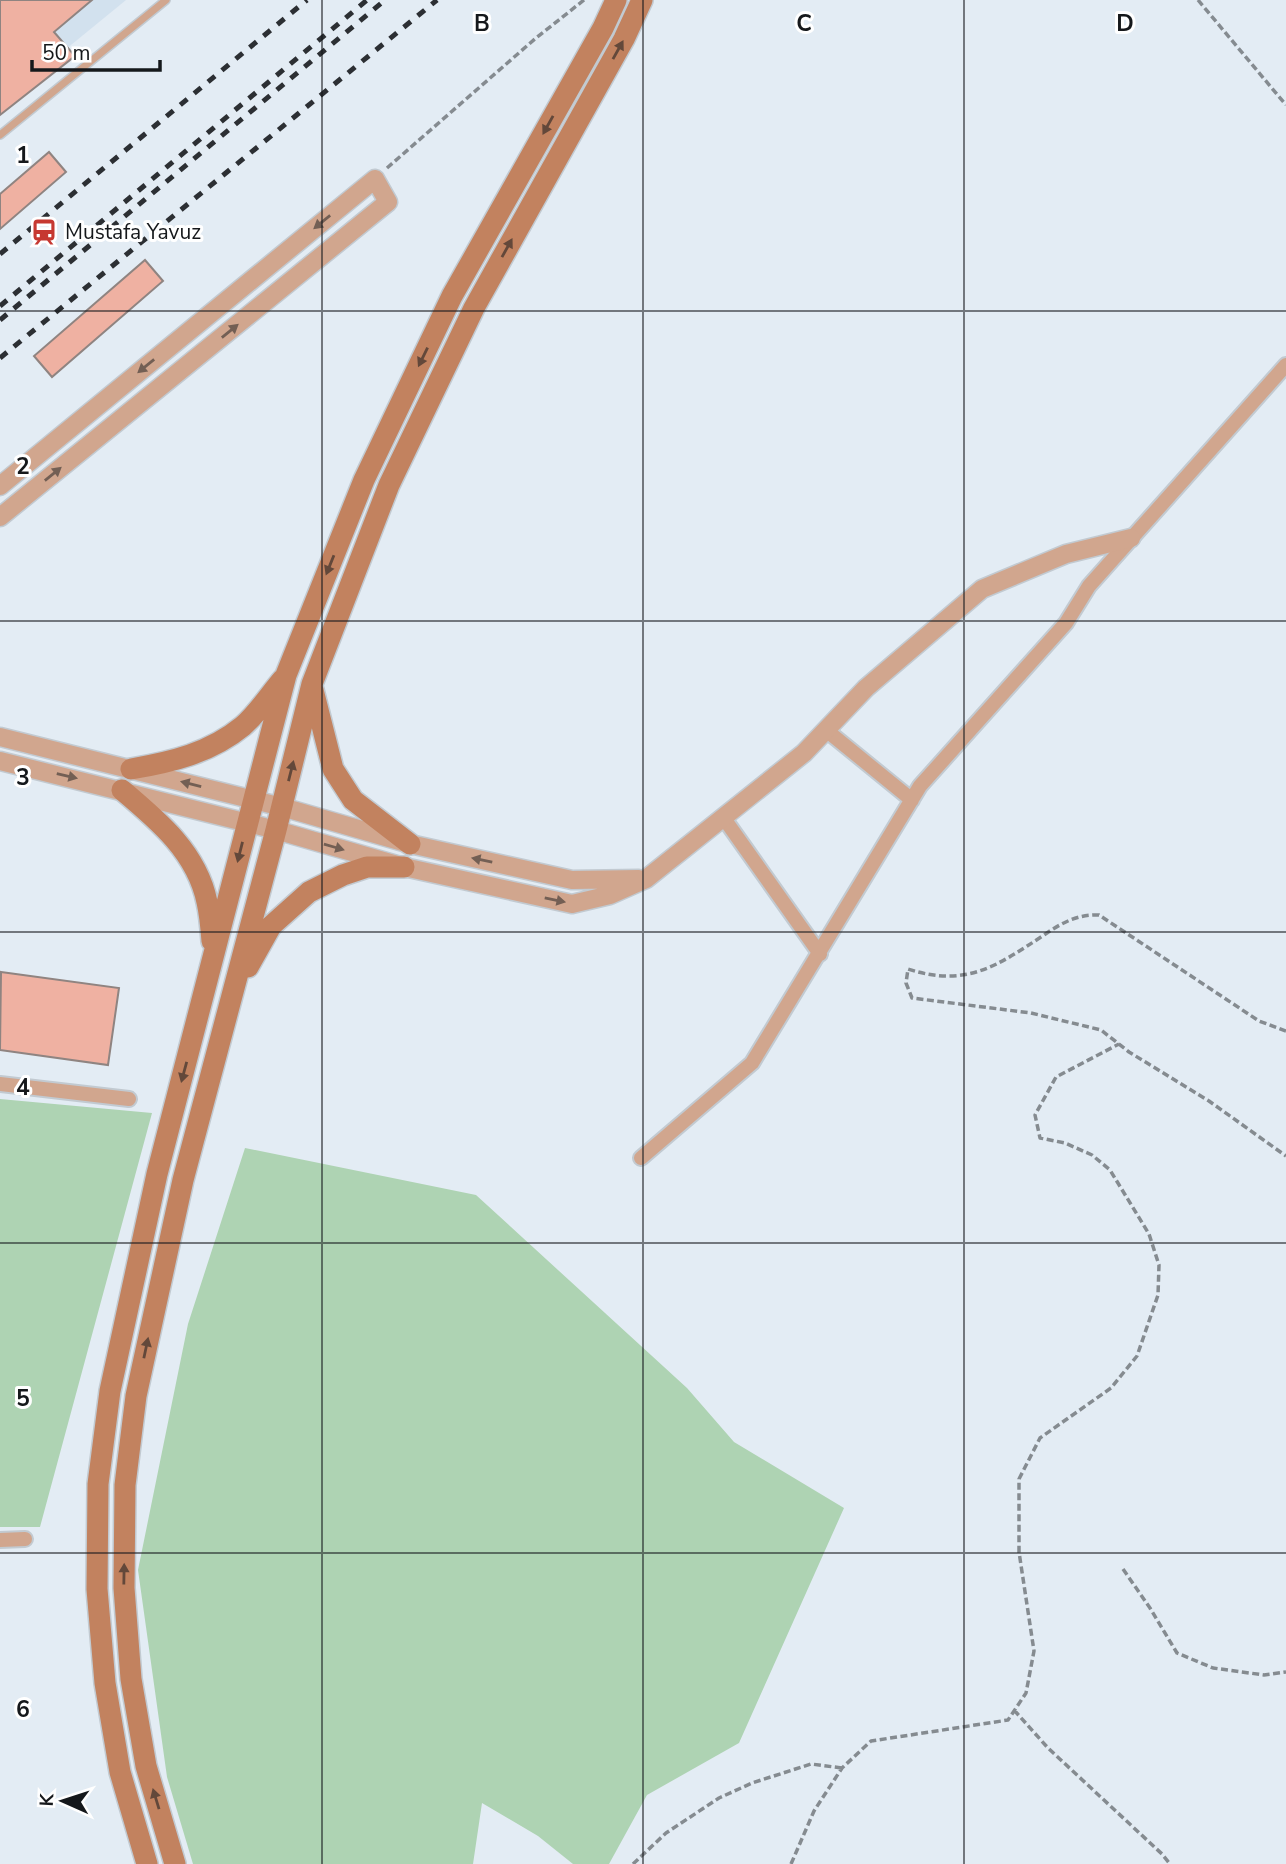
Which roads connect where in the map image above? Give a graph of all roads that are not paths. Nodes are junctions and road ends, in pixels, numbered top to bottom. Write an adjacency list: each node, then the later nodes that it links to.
1 (166, 0): 4 (lane)
2 (616, 0): 9 (main road, one-way to 9)
3 (642, 0): 10 (main road, one-way to 3)
4 (0, 135)
5 (1286, 365): 8 (street)
6 (0, 486): 7 (street, one-way to 6)
7 (0, 517)
8 (1131, 538): 11 (street); 17 (street)
9 (286, 675): 14 (main road); 16 (main road)
10 (312, 684): 18 (main road, one-way to 10); 22 (main road)
11 (826, 730): 17 (street); 19 (street)
12 (0, 737): 14 (street)
13 (0, 761): 15 (street, one-way to 15)
14 (131, 769): 16 (street, one-way to 14)
15 (122, 790): 20 (street); 26 (main road)
16 (254, 800): 18 (street); 20 (main road)
17 (912, 800): 25 (street)
18 (282, 807): 21 (main road); 22 (street)
19 (723, 817): 24 (street); 25 (street)
20 (248, 823): 21 (street); 26 (main road, one-way to 26)
21 (276, 830): 23 (street, one-way to 23); 27 (main road)
22 (410, 844): 24 (street, one-way to 22)
23 (404, 867): 24 (street, one-way to 24); 27 (main road)
24 (646, 879)
25 (820, 954): 30 (street)
26 (214, 955): 33 (main road, one-way to 33)
27 (232, 996): 34 (main road, one-way to 27)
28 (0, 1084): 29 (street)
29 (129, 1099)
30 (641, 1158)
31 (25, 1539): 32 (street)
32 (0, 1540)
33 (147, 1864)
34 (175, 1864)

